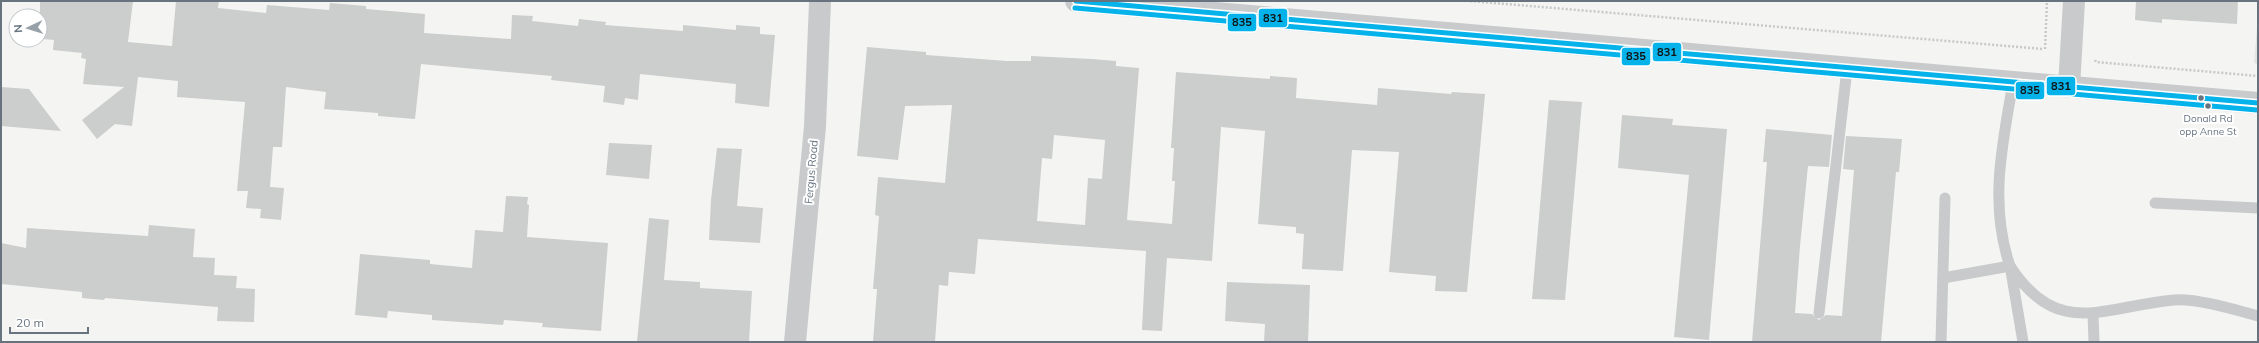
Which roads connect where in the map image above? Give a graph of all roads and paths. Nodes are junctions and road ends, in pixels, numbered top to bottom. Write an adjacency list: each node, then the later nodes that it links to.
1 (825, 1): 21 (street, Fergus Road)
2 (1076, 1): 5 (street)
3 (1470, 1): 6 (path)
4 (2074, 1): 7 (street)
5 (1224, 8): 8 (street)
6 (2043, 49)
7 (2070, 50): 9 (path); 11 (street)
8 (1847, 69): 10 (street); 19 (lane)
9 (2258, 76)
10 (2013, 83): 11 (street); 16 (lane)
11 (2069, 88): 12 (street)
12 (2258, 103)
13 (1945, 198): 17 (lane)
14 (2155, 203): 15 (lane)
15 (2258, 208)
16 (2010, 266): 17 (lane); 18 (lane); 23 (lane)
17 (1943, 278): 22 (lane)
18 (2093, 313): 20 (lane); 24 (lane)
19 (1819, 314)
20 (2258, 316)
21 (796, 342)
22 (1941, 342)
23 (2023, 342)
24 (2094, 342)

